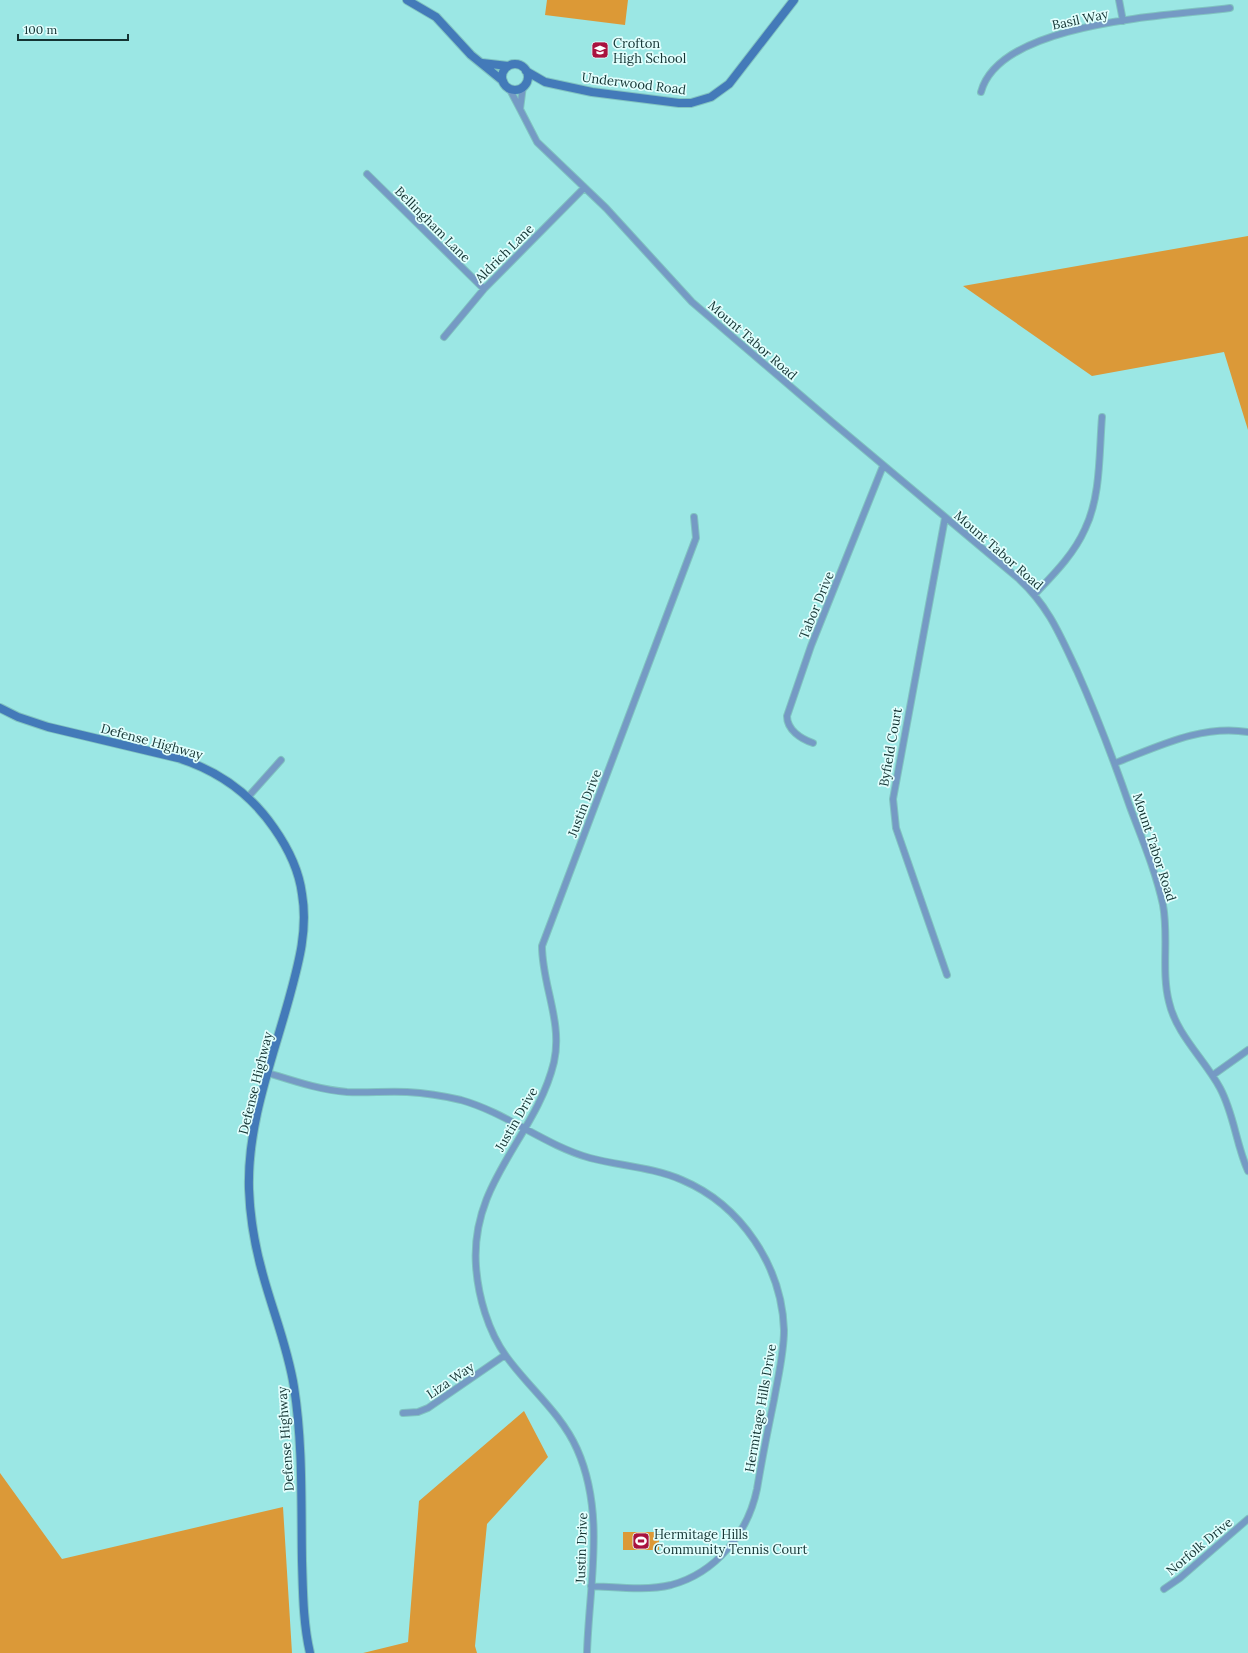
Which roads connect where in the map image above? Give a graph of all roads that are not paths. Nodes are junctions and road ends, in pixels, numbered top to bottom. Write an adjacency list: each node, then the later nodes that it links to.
1 (407, 0): 6 (main road)
2 (794, 0): 10 (main road, Underwood Road)
3 (1119, 0): 5 (street)
4 (1230, 8): 5 (street, Basil Way)
5 (1123, 21): 13 (street, Basil Way)
6 (481, 63): 7 (main road); 9 (main road)
7 (508, 66): 8 (main road); 9 (main road)
8 (526, 71): 10 (main road, Underwood Road); 11 (main road)
9 (503, 81): 12 (main road)
10 (545, 82): 11 (main road, Underwood Road)
11 (524, 86): 12 (main road); 14 (street)
12 (509, 88): 14 (street, Mount Tabor Road)
13 (981, 92)
14 (520, 109): 16 (street, Mount Tabor Road)
15 (367, 174): 17 (street, Bellingham Lane)
16 (584, 188): 17 (street, Aldrich Lane); 20 (street, Mount Tabor Road)
17 (484, 289): 18 (street, Aldrich Lane)
18 (444, 337)
19 (1102, 417): 23 (street)
20 (883, 466): 22 (street, Mount Tabor Road); 26 (street, Tabor Drive)
21 (694, 517): 34 (street, Justin Drive)
22 (945, 518): 23 (street, Mount Tabor Road); 30 (street, Byfield Court)
23 (1035, 594): 28 (street, Mount Tabor Road)
24 (0, 708): 29 (main road, Defense Highway)
25 (1248, 732): 28 (street)
26 (813, 743)
27 (281, 760): 29 (street)
28 (1115, 763): 33 (street, Mount Tabor Road)
29 (248, 797): 32 (main road, Defense Highway)
30 (947, 975)
31 (1248, 1050): 33 (street)
32 (268, 1073): 34 (street, Hermitage Hills Drive); 41 (main road, Defense Highway)
33 (1213, 1075): 35 (street, Mount Tabor Road)
34 (525, 1128): 36 (street, Justin Drive); 39 (street, Hermitage Hills Drive)
35 (1248, 1171)
36 (505, 1355): 37 (street, Liza Way); 39 (street, Justin Drive)
37 (403, 1413)
38 (1248, 1519): 40 (street, Norfolk Drive)
39 (591, 1586): 42 (street, Justin Drive)
40 (1164, 1589)
41 (310, 1653)
42 (587, 1653)

